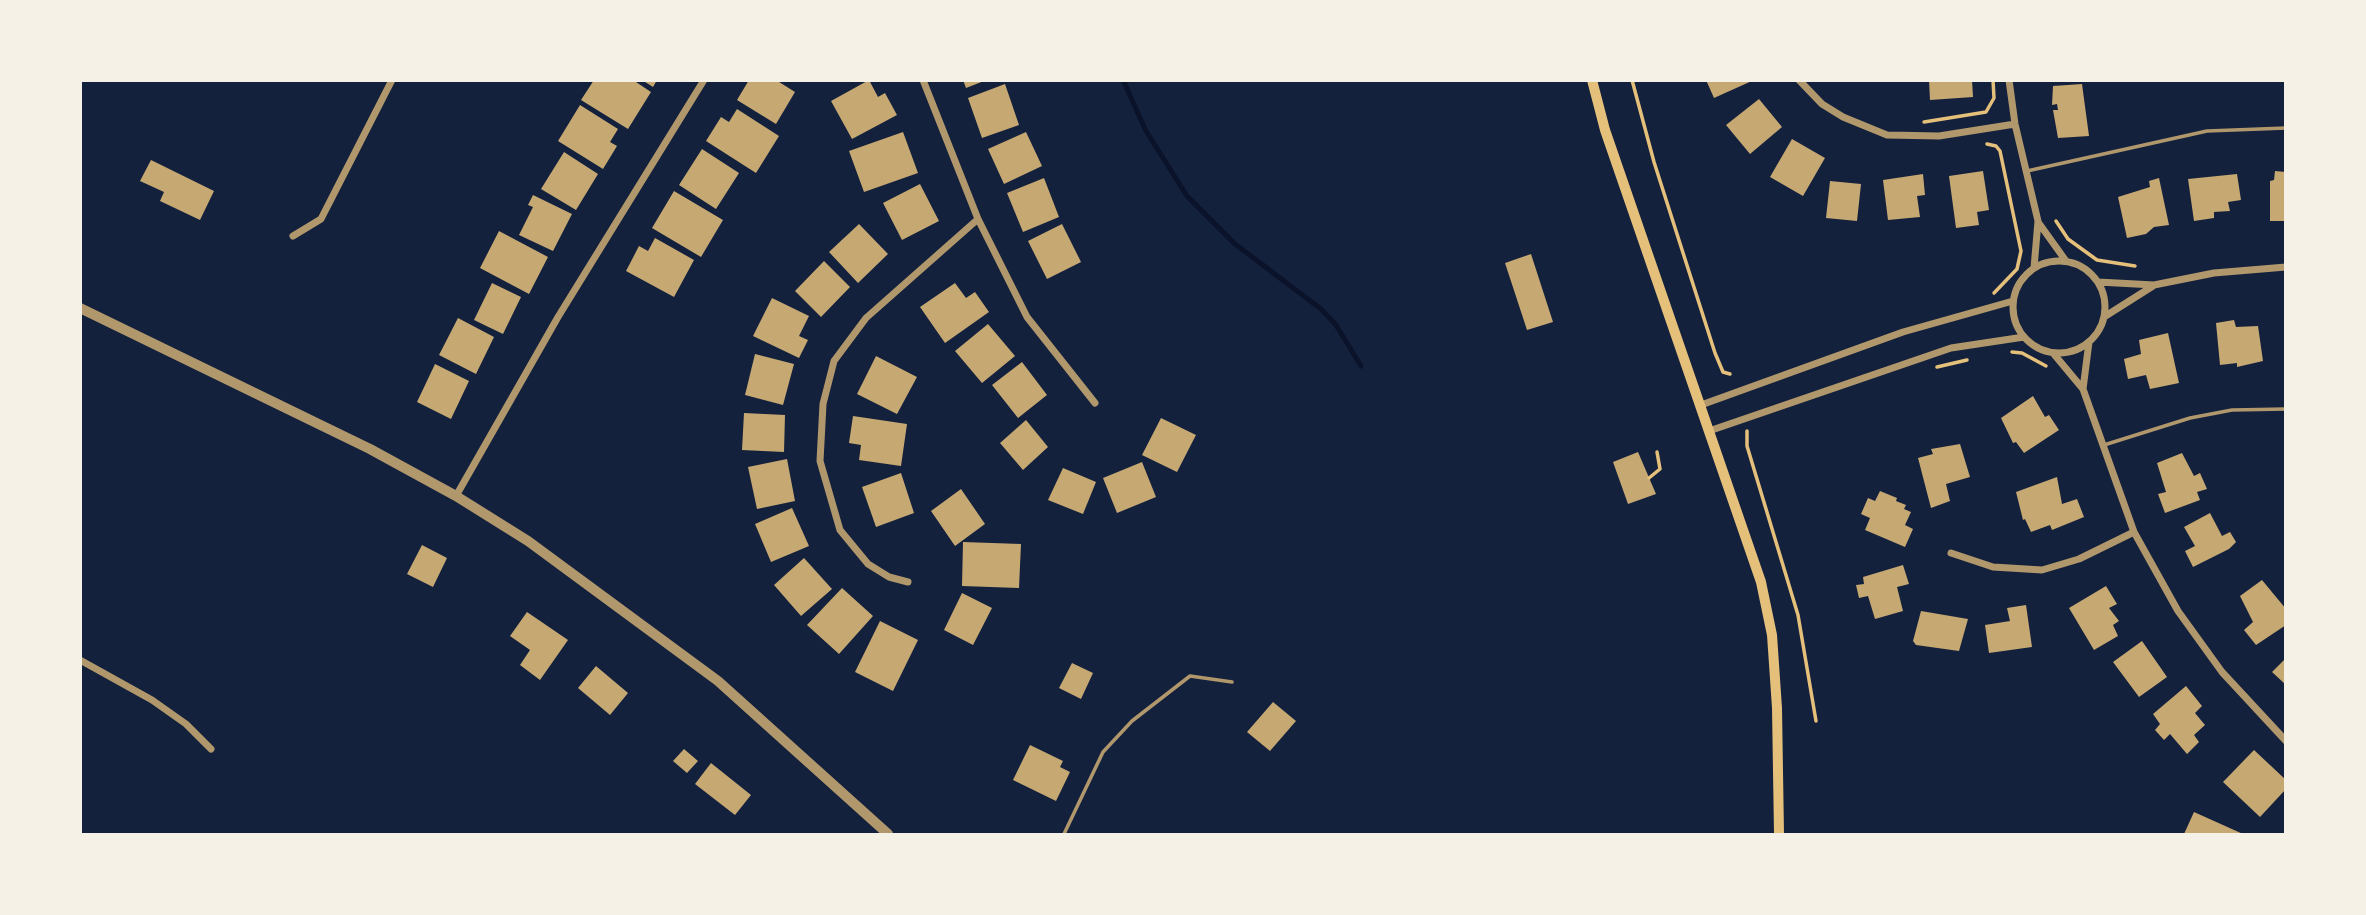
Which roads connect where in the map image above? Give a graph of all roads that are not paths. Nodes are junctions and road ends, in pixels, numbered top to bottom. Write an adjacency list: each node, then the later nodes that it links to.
1 (392, 80): 12 (street)
2 (704, 80): 30 (street)
3 (923, 80): 10 (street)
4 (1592, 80): 26 (main road)
5 (1799, 80): 7 (street)
6 (2009, 80): 7 (street)
7 (2015, 124): 9 (street)
8 (2286, 128): 9 (lane)
9 (2025, 172): 11 (street)
10 (978, 219): 25 (street); 33 (street)
11 (2038, 221): 13 (street); 15 (street)
12 (293, 236)
13 (2066, 261): 15 (street); 16 (street)
14 (2286, 267): 17 (street)
15 (2035, 268): 18 (street)
16 (2098, 282): 17 (street); 20 (street)
17 (2154, 285): 20 (street)
18 (2013, 301): 21 (street); 26 (street)
19 (80, 308): 30 (street)
20 (2104, 317): 22 (street)
21 (2024, 337): 23 (street); 28 (street)
22 (2089, 342): 23 (street); 24 (street)
23 (2053, 353): 24 (street)
24 (2083, 389): 29 (street)
25 (1096, 403)
26 (1701, 405): 28 (main road)
27 (2286, 409): 29 (lane)
28 (1709, 431): 40 (main road)
29 (2102, 446): 31 (street)
30 (456, 496): 38 (street)
31 (2134, 532): 32 (street); 36 (street)
32 (1951, 553)
33 (908, 582)
34 (80, 660): 37 (street)
35 (1231, 682): 39 (lane)
36 (2286, 741)
37 (211, 749)
38 (888, 835)
39 (1064, 835)
40 (1779, 835)

